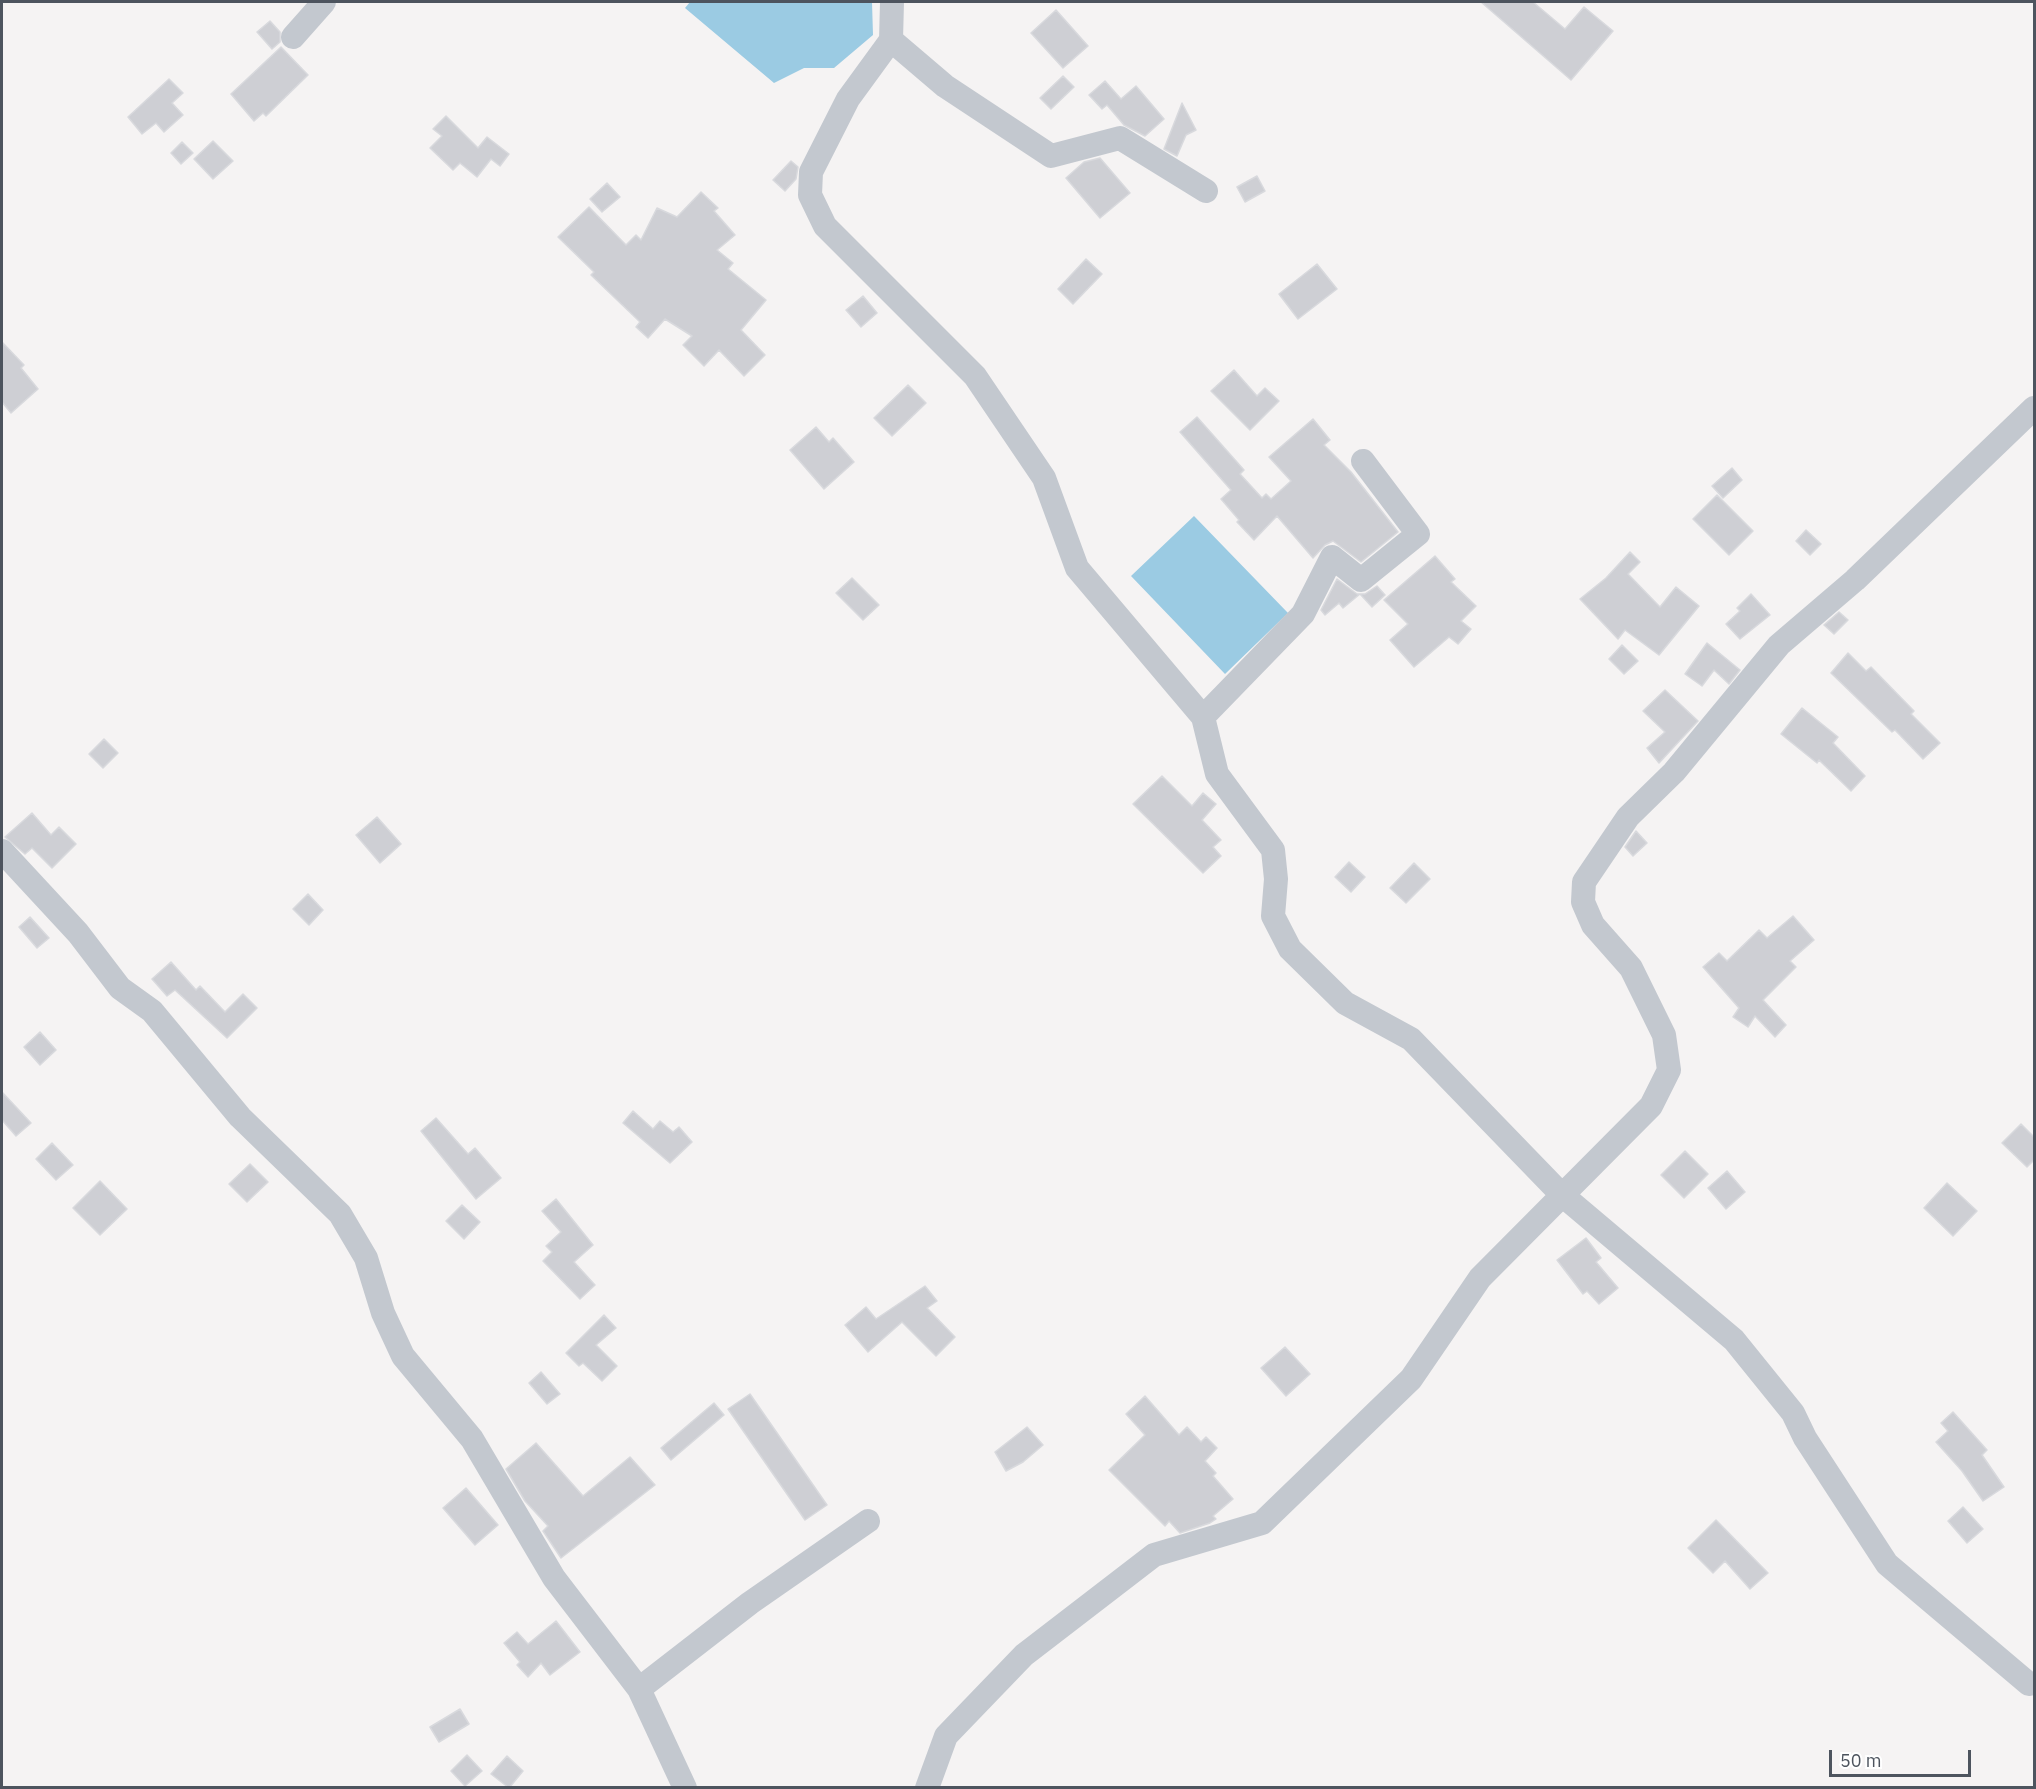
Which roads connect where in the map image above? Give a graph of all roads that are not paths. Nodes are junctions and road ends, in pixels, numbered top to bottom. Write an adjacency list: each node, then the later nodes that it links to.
1 (324, 2): 3 (street)
2 (892, 2): 4 (street)
3 (293, 37)
4 (891, 40): 5 (street); 8 (street)
5 (1206, 191)
6 (2034, 408): 10 (street)
7 (1363, 461): 8 (street)
8 (1203, 717): 10 (street)
9 (2, 850): 13 (street)
10 (1561, 1194): 12 (street); 15 (street)
11 (868, 1521): 13 (street)
12 (2029, 1684)
13 (639, 1689): 14 (street)
14 (685, 1788)
15 (927, 1788)

